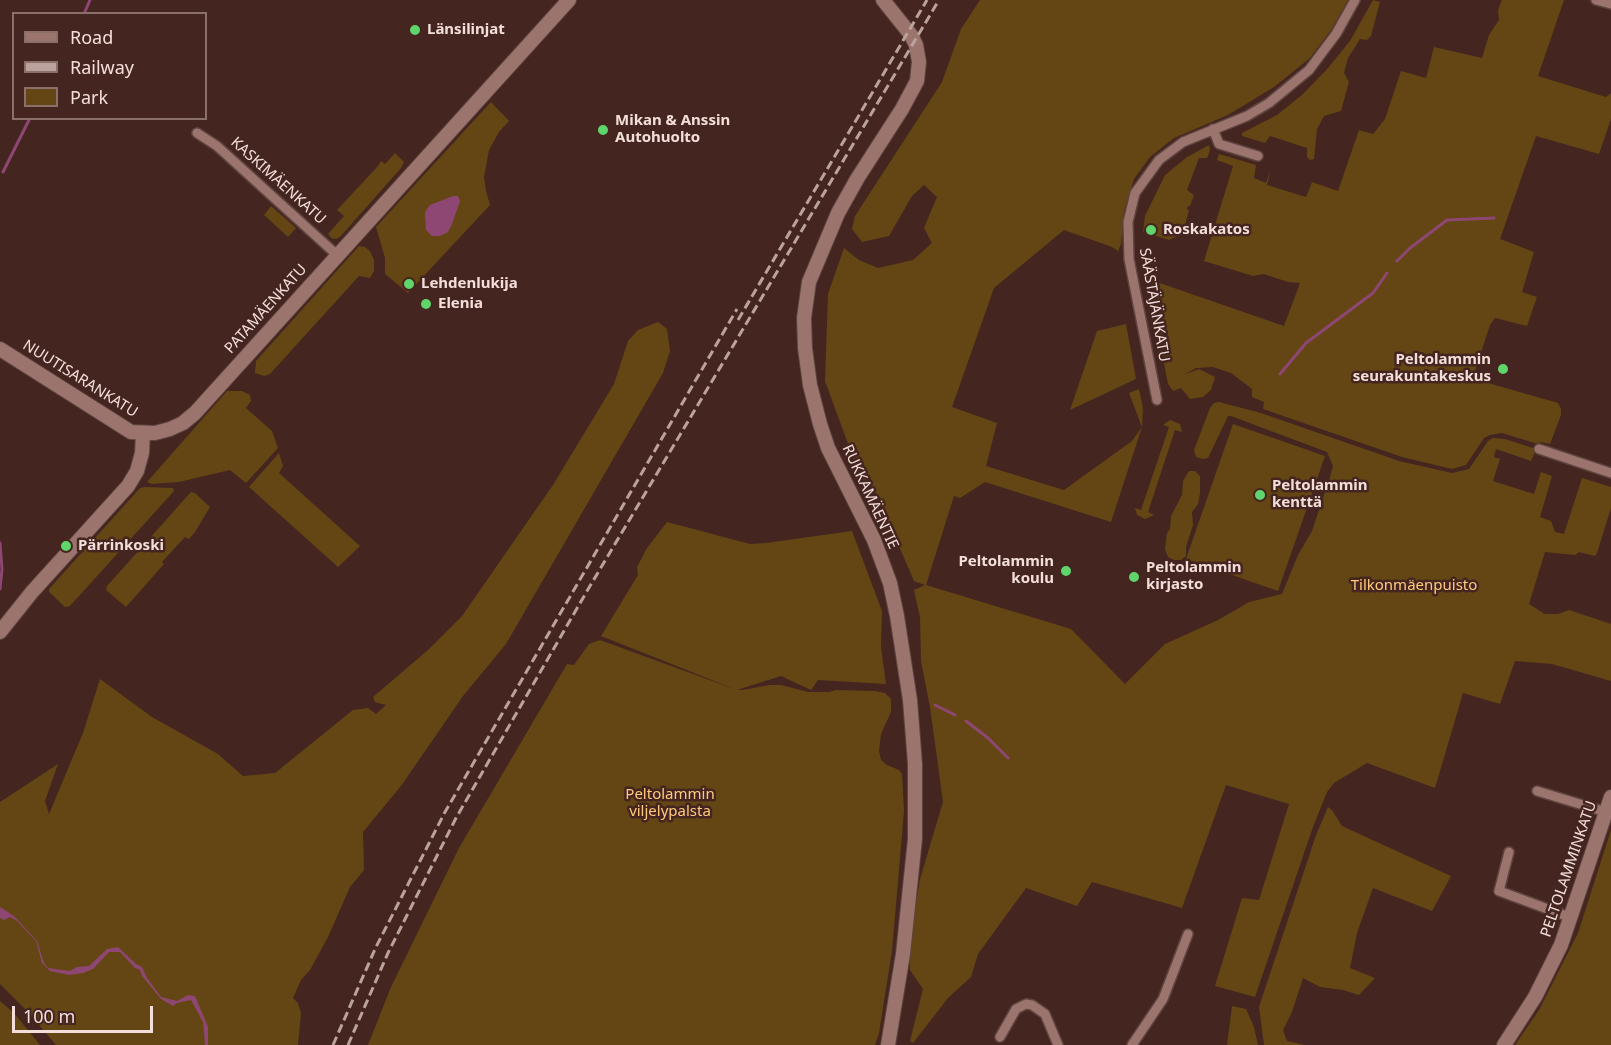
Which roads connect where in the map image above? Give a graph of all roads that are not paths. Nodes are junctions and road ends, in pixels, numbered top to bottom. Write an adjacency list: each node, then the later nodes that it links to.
1 (569, 0): 9 (main road, PATAMÄENKATU)
2 (883, 0): 23 (main road, RUKKAMÄENTIE)
3 (1355, 0): 6 (street, SÄÄSTÄJÄNKATU)
4 (1596, 0): 5 (street)
5 (1611, 4)
6 (1213, 129): 8 (street); 11 (street, SÄÄSTÄJÄNKATU)
7 (197, 133): 9 (street, KASKIMÄENKATU)
8 (1258, 156)
9 (337, 255): 12 (main road, PATAMÄENKATU)
10 (0, 349): 12 (main road, NUUTISARANKATU)
11 (1157, 400)
12 (143, 433): 15 (main road)
13 (1539, 449): 14 (street)
14 (1611, 472)
15 (0, 632)
16 (1537, 791): 18 (street)
17 (1611, 797): 18 (main road, PELTOLAMMINKATU)
18 (1606, 812): 20 (main road, PELTOLAMMINKATU)
19 (1509, 852): 20 (street)
20 (1572, 918): 26 (main road, PELTOLAMMINKATU)
21 (1188, 934): 25 (street)
22 (1000, 1037): 24 (street)
23 (888, 1045)
24 (1058, 1045)
25 (1132, 1045)
26 (1504, 1045)

